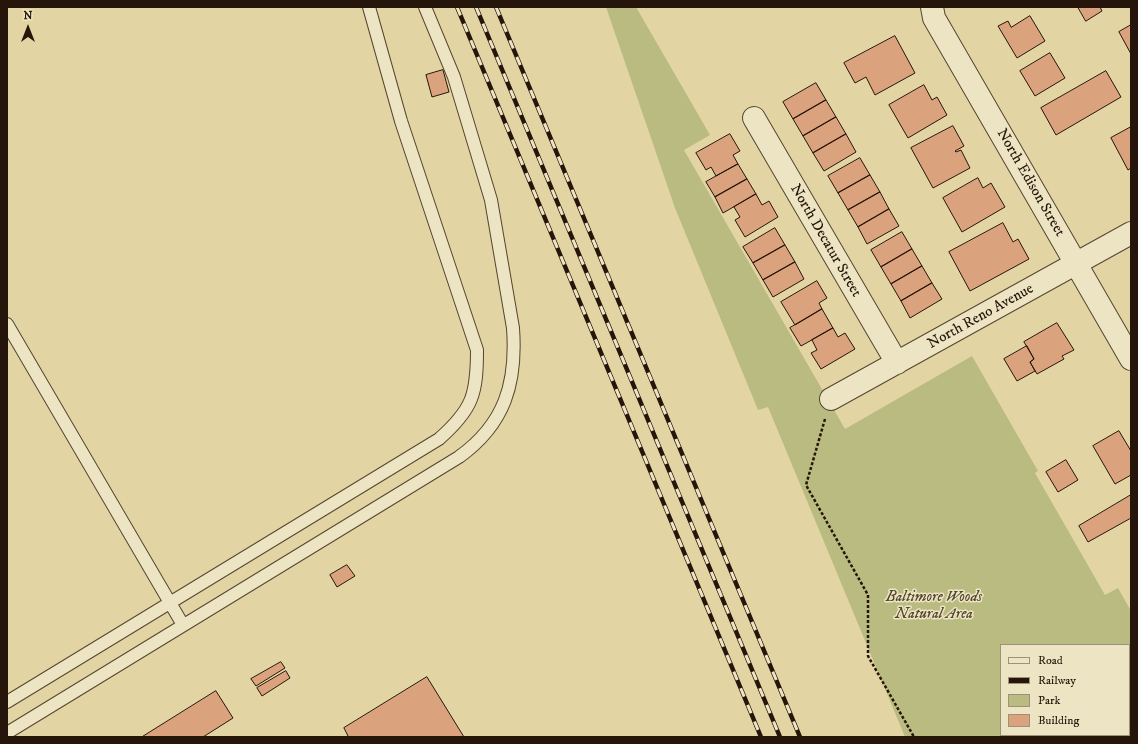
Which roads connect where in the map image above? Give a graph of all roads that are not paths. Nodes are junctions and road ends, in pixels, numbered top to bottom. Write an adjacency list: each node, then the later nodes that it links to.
1 (369, 7): 11 (lane)
2 (425, 7): 12 (lane)
3 (932, 7): 6 (street, North Edison Street)
4 (754, 118): 9 (street, North Decatur Street)
5 (1131, 233): 6 (street, North Reno Avenue)
6 (1076, 264): 8 (street, North Edison Street); 9 (street, North Reno Avenue)
7 (7, 324): 11 (lane)
8 (1131, 359)
9 (897, 363): 10 (street, North Reno Avenue)
10 (831, 399)
11 (170, 604): 12 (lane); 13 (lane)
12 (183, 625): 14 (lane)
13 (7, 702)
14 (7, 733)

